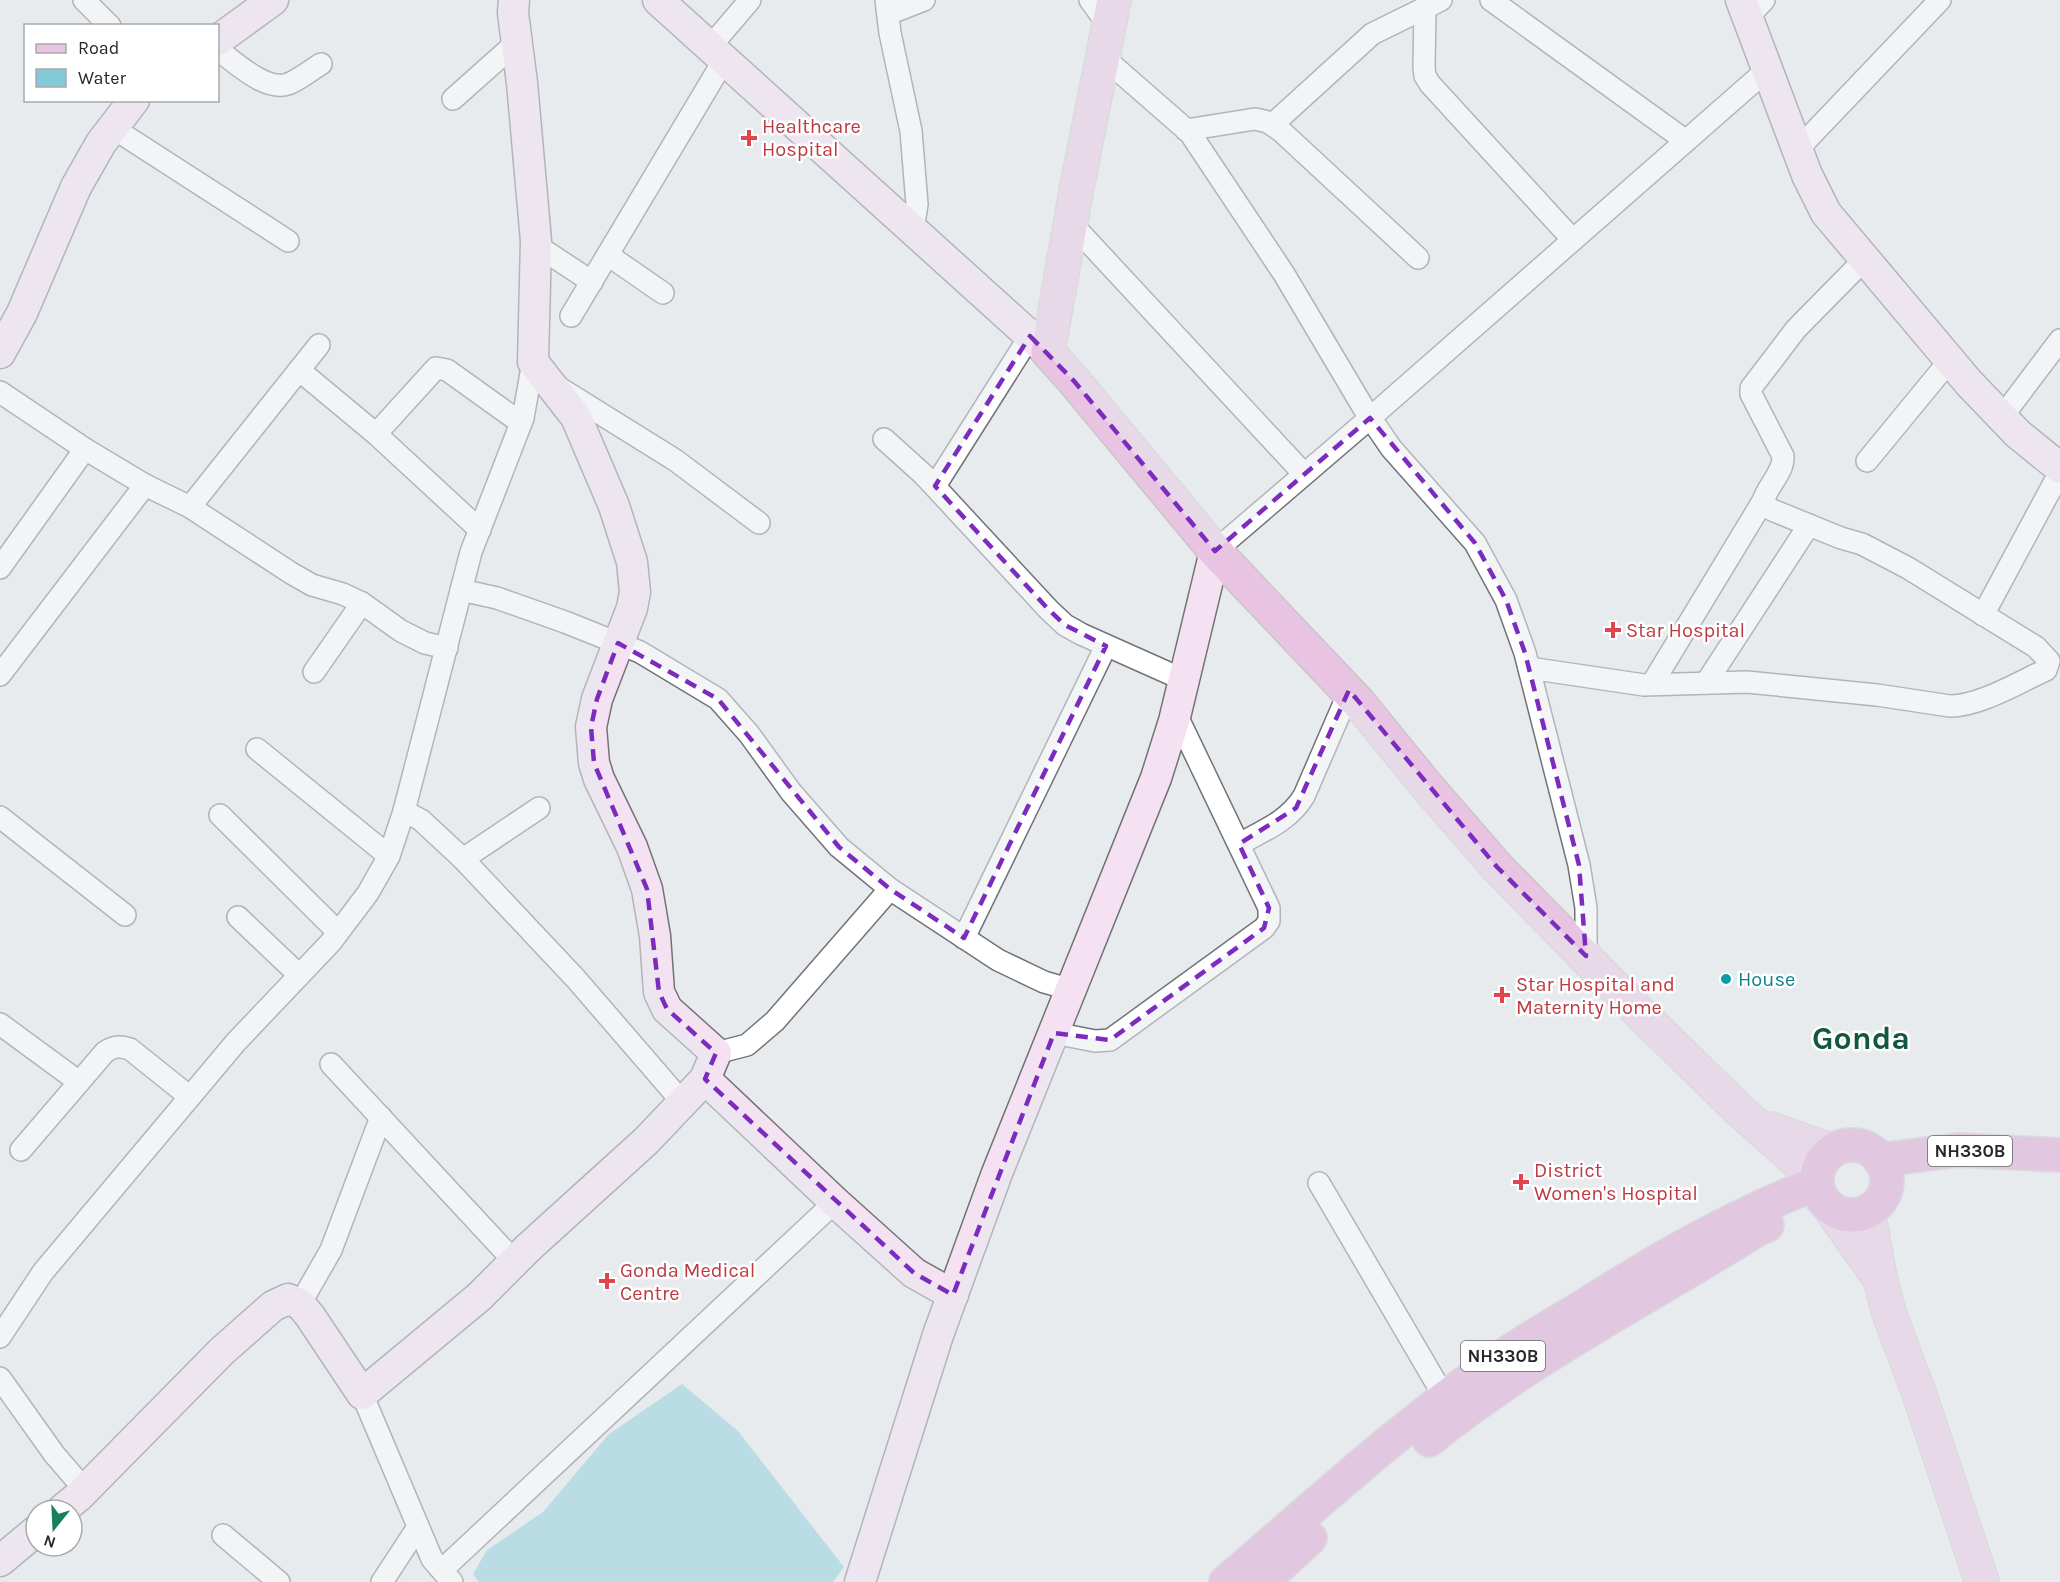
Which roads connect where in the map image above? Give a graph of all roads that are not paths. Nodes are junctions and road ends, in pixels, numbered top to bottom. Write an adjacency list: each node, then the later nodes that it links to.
1 (84, 0): 13 (street)
2 (273, 0): 14 (street)
3 (514, 0): 15 (street)
4 (658, 0): 17 (street)
5 (750, 0): 17 (street)
6 (924, 0): 11 (street)
7 (1491, 0): 25 (street)
8 (1940, 0): 26 (street)
9 (1433, 3): 22 (street); 29 (street)
10 (1751, 6): 19 (street)
11 (887, 7): 28 (street)
12 (1104, 21): 24 (street); 27 (main road)
13 (108, 24)
14 (219, 39)
15 (517, 42): 20 (street); 31 (street)
16 (219, 51): 18 (street)
17 (717, 53): 28 (street); 32 (street)
18 (321, 64)
19 (1768, 69): 25 (street); 26 (street)
20 (453, 99)
21 (132, 102): 23 (street)
22 (1272, 125): 24 (street); 33 (street)
23 (112, 128): 30 (street); 41 (street)
24 (1186, 130): 47 (street)
25 (1686, 141): 29 (street)
26 (1798, 149): 34 (street)
27 (1070, 222): 39 (main road); 54 (street)
28 (913, 230): 39 (street)
29 (1573, 240): 47 (street)
30 (288, 241)
31 (536, 245): 35 (street); 43 (street)
32 (608, 255): 35 (street); 36 (street)
33 (1418, 258)
34 (1865, 259): 42 (street); 57 (street)
35 (592, 282): 37 (street)
36 (663, 293)
37 (571, 316)
38 (2060, 340): 46 (street)
39 (1039, 344): 56 (street); 62 (main road)
40 (319, 345): 44 (street)
41 (0, 353)
42 (1950, 360): 46 (street); 52 (street)
43 (537, 362): 48 (street); 59 (street); 67 (street)
44 (299, 370): 49 (street); 58 (street)
45 (0, 392): 51 (street)
46 (2001, 417): 53 (street)
47 (1370, 418): 54 (street); 70 (street)
48 (521, 423): 49 (street); 61 (street)
49 (376, 434): 61 (street)
50 (884, 439): 56 (street)
51 (85, 449): 55 (street); 63 (street)
52 (1867, 461)
53 (2060, 470): 66 (street)
54 (1304, 474): 62 (street)
55 (146, 485): 58 (street); 72 (street)
56 (935, 486): 68 (street)
57 (1763, 501): 60 (street); 75 (street)
58 (190, 507): 65 (street)
59 (759, 523)
60 (1809, 525): 66 (street); 74 (street)
61 (480, 530): 64 (street)
62 (1215, 551): 73 (street); 76 (main road)
63 (0, 568)
64 (461, 590): 67 (street); 69 (street)
65 (362, 603): 69 (street); 71 (street)
66 (1983, 615): 74 (street)
67 (618, 643): 86 (street); 97 (street)
68 (1106, 646): 73 (street); 90 (street)
69 (447, 648): 80 (street)
70 (1529, 668): 75 (street); 91 (street)
71 (314, 672)
72 (0, 675)
73 (1184, 681): 77 (street)
74 (1706, 683): 75 (street)
75 (1652, 684)
76 (1349, 692): 83 (street); 91 (main road)
77 (1176, 714): 83 (street); 93 (street)
78 (257, 749): 84 (street)
79 (539, 808): 85 (street)
80 (404, 811): 84 (street); 85 (street)
81 (220, 815): 89 (street)
82 (0, 817): 87 (street)
83 (1239, 844): 95 (street)
84 (388, 856): 89 (street)
85 (463, 859): 100 (street)
86 (890, 889): 90 (street); 97 (street)
87 (125, 915)
88 (238, 917): 92 (street)
89 (338, 932): 92 (street)
90 (964, 939): 93 (street)
91 (1586, 956): 107 (main road)
92 (299, 975): 99 (street)
93 (1072, 990): 95 (street)
94 (3, 1032): 98 (street)
95 (1054, 1034): 112 (street)
96 (331, 1064): 101 (street)
97 (711, 1066): 100 (street); 108 (street)
98 (79, 1082): 99 (street); 102 (street)
99 (190, 1097): 114 (street)
100 (683, 1102): 110 (street)
101 (381, 1117): 110 (street); 113 (street)
102 (21, 1149)
103 (2060, 1155): 104 (highway, NH330B)
104 (1883, 1168): 105 (highway, NH330B); 107 (highway, NH330B); 109 (highway)
105 (2060, 1175)
106 (1319, 1183): 117 (street)
107 (1824, 1185): 109 (highway); 111 (main road); 117 (highway, NH330B); 129 (highway, NH330B)
108 (836, 1202): 112 (street); 124 (street)
109 (1868, 1211): 111 (main road)
110 (514, 1261): 116 (street)
111 (1880, 1278): 130 (main road)
112 (952, 1295): 127 (street)
113 (300, 1304): 116 (street); 118 (street)
114 (0, 1337)
115 (0, 1378): 118 (street)
116 (362, 1394): 120 (street)
117 (1445, 1398): 128 (highway, NH330B)
118 (85, 1490): 119 (street)
119 (76, 1498)
120 (418, 1527): 124 (street); 126 (street)
121 (223, 1535): 125 (street)
122 (24, 1541): 123 (street)
123 (0, 1561)
124 (447, 1576)
125 (279, 1582)
126 (382, 1582)
127 (860, 1582)
128 (1226, 1582)
129 (1262, 1582)
130 (1982, 1582)

